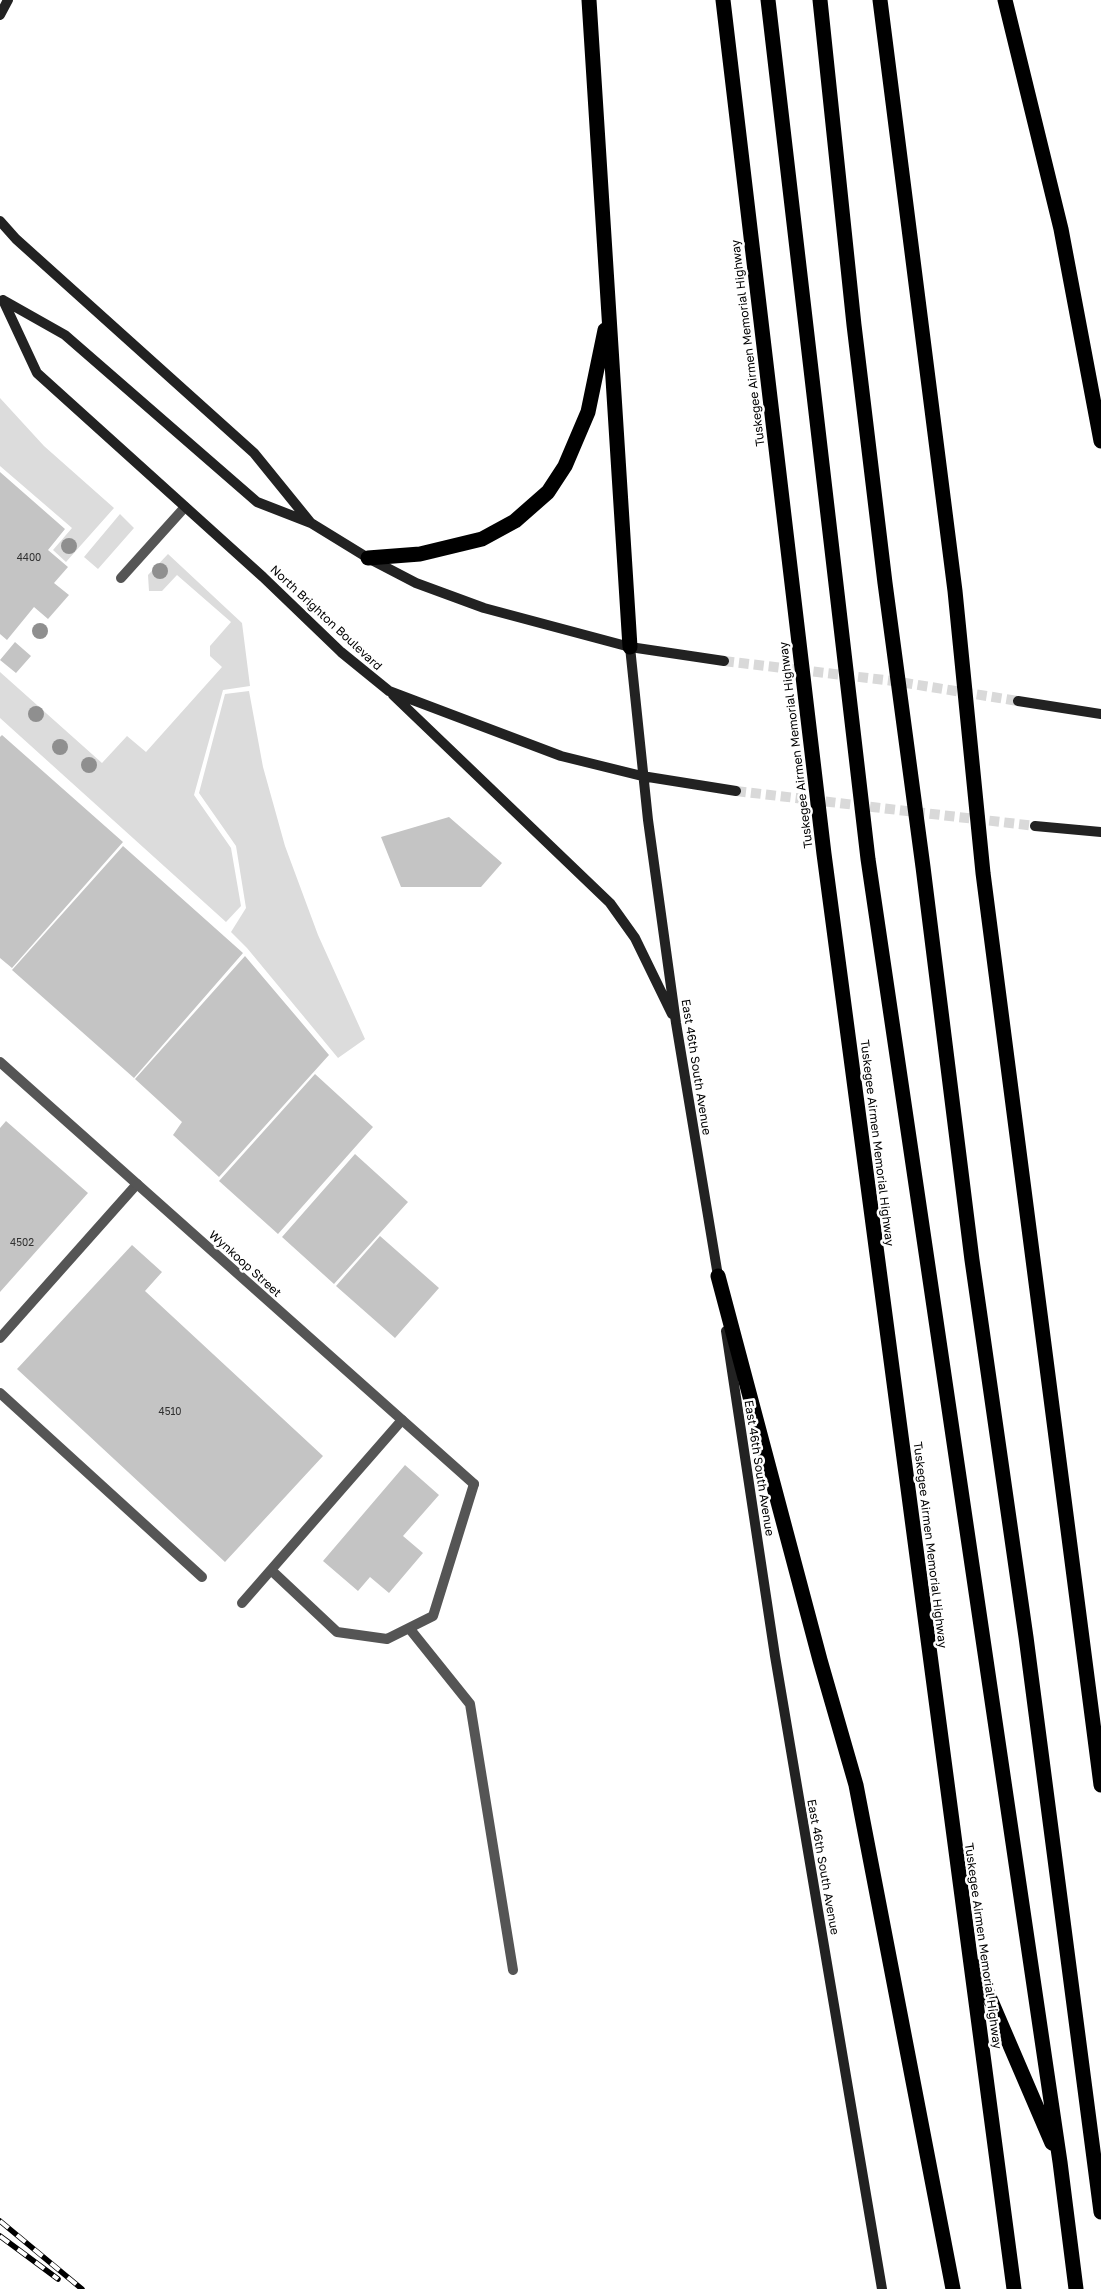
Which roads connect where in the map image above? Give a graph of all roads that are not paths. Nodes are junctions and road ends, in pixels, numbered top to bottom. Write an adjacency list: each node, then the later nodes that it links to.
1 (8, 0): 8 (main road)
2 (589, 0): 11 (highway)
3 (723, 0): 38 (highway, Tuskegee Airmen Memorial Highway)
4 (768, 0): 40 (highway)
5 (820, 0): 41 (highway)
6 (880, 0): 37 (highway)
7 (1005, 0): 12 (highway)
8 (0, 15)
9 (0, 221): 14 (main road)
10 (2, 299): 13 (main road, North Brighton Boulevard); 14 (main road, North Brighton Boulevard)
11 (609, 309): 15 (highway); 17 (highway)
12 (1101, 441)
13 (185, 507): 16 (street); 19 (main road, North Brighton Boulevard)
14 (311, 523): 15 (main road, North Brighton Boulevard)
15 (368, 558): 17 (main road, North Brighton Boulevard)
16 (121, 578)
17 (630, 647): 18 (main road, North Brighton Boulevard); 22 (main road, East 46th South Avenue)
18 (724, 661)
19 (389, 691): 22 (main road, North Brighton Boulevard); 26 (main road)
20 (1018, 701): 21 (main road)
21 (1101, 714)
22 (642, 776): 23 (main road, North Brighton Boulevard); 26 (main road, East 46th South Avenue)
23 (736, 791)
24 (1035, 826): 25 (main road)
25 (1101, 832)
26 (676, 1023): 29 (main road, East 46th South Avenue)
27 (0, 1062): 28 (street, Wynkoop Street)
28 (137, 1184): 30 (street); 32 (street, Wynkoop Street)
29 (718, 1276): 42 (main road, East 46th South Avenue); 43 (highway)
30 (0, 1338)
31 (0, 1393): 34 (street)
32 (402, 1420): 33 (street); 36 (street, Wynkoop Street)
33 (271, 1570): 35 (street); 36 (street)
34 (202, 1578)
35 (242, 1603)
36 (409, 1628): 39 (street)
37 (1101, 1785)
38 (968, 1946): 40 (highway); 44 (highway, Tuskegee Airmen Memorial Highway)
39 (513, 1970)
40 (1060, 2162): 45 (highway)
41 (1101, 2212)
42 (882, 2289)
43 (953, 2289)
44 (1014, 2289)
45 (1076, 2289)

